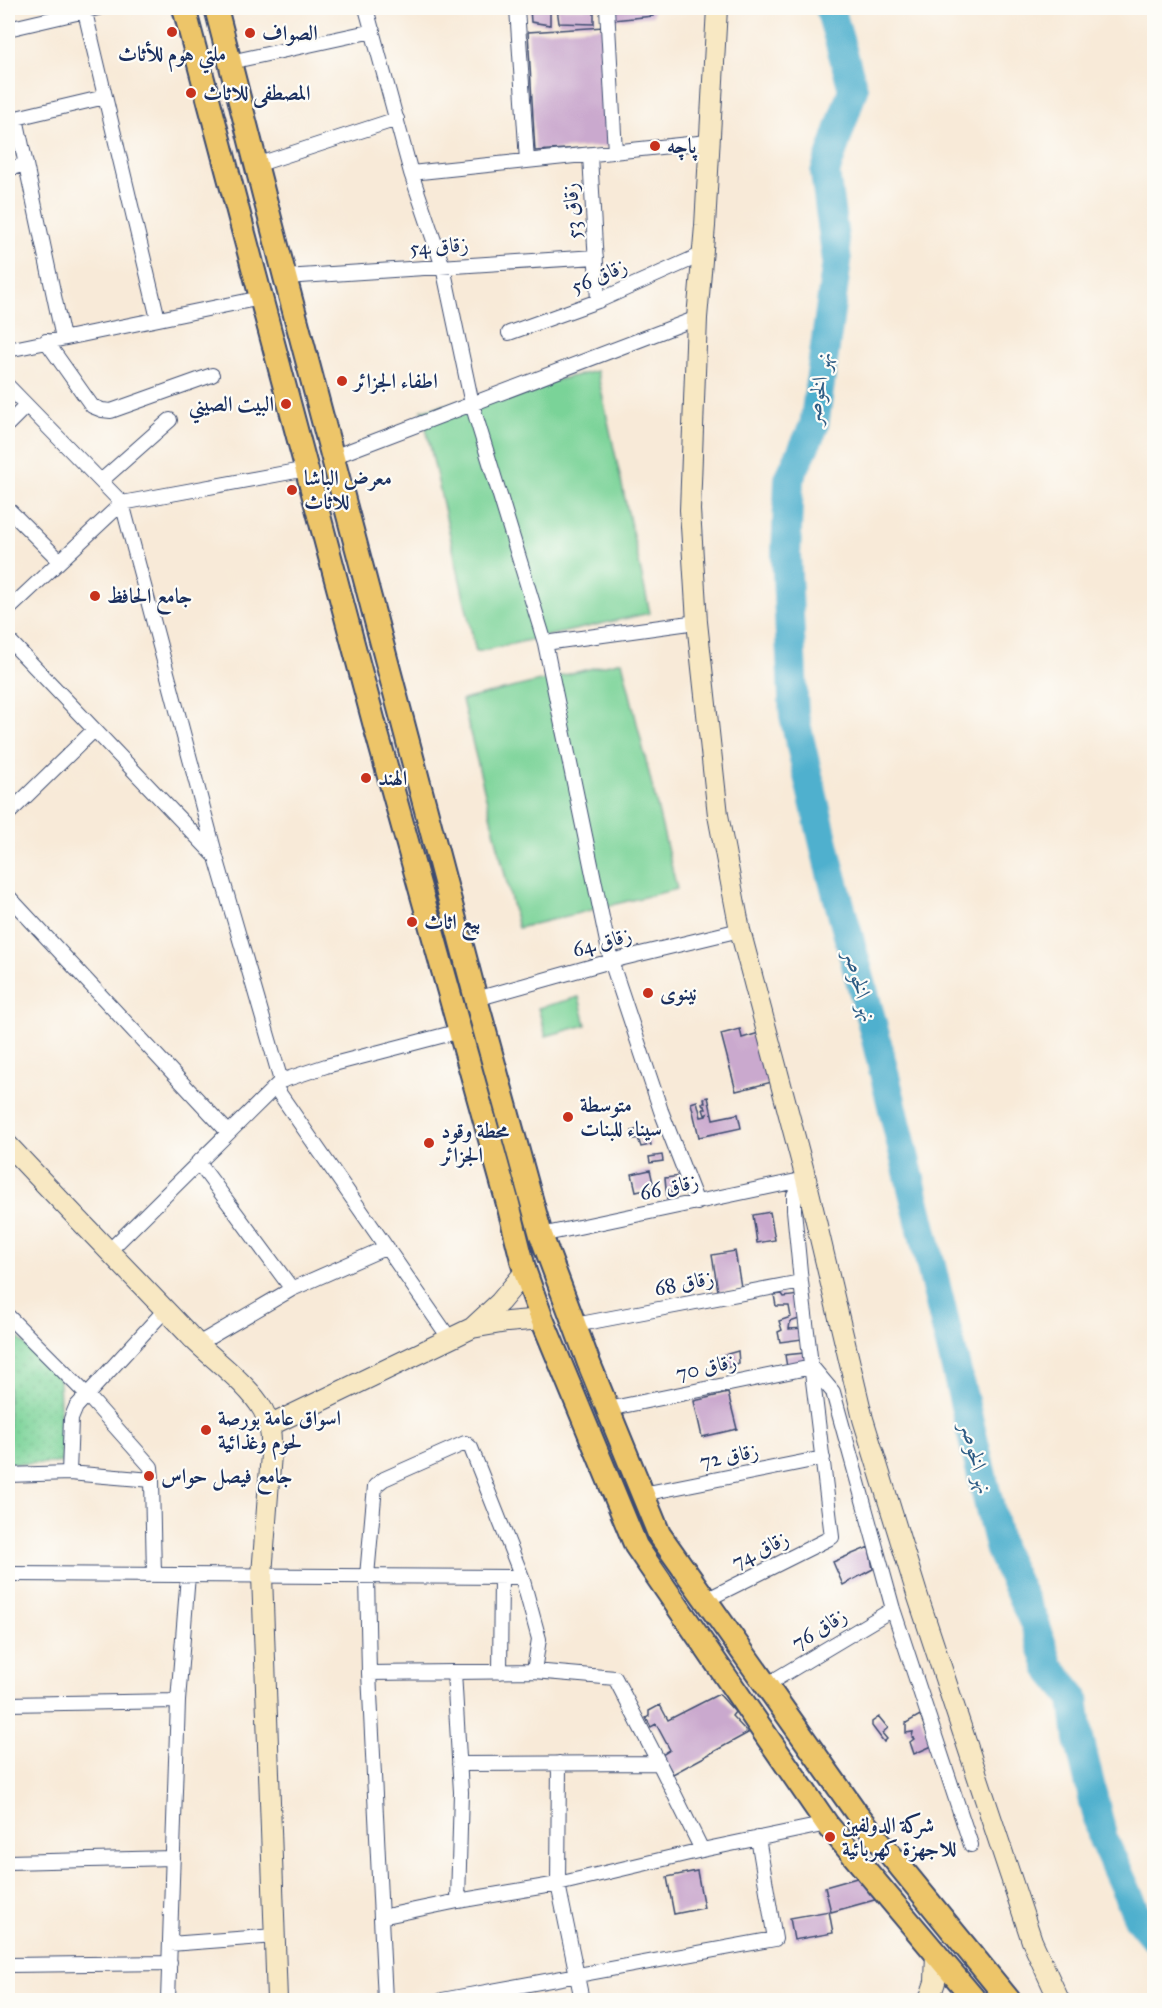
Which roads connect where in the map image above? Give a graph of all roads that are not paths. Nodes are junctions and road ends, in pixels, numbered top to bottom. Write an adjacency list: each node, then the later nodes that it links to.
1 (184, 8): 26 (main road)
2 (216, 8): 10 (main road)
3 (366, 8): 9 (street)
4 (517, 8): 17 (street)
5 (607, 8): 15 (street)
6 (717, 8): 14 (street)
7 (89, 9): 8 (street); 11 (street)
8 (8, 29)
9 (373, 31): 10 (street); 13 (street)
10 (230, 62): 19 (main road)
11 (105, 97): 12 (street); 29 (street)
12 (12, 119): 18 (street)
13 (397, 119): 19 (street); 21 (street)
14 (708, 142): 15 (street); 22 (street)
15 (615, 152): 16 (street)
16 (590, 155): 17 (street); 23 (street, زقاق 53)
17 (527, 161): 21 (street)
18 (26, 164): 20 (street); 31 (street)
19 (256, 165): 25 (main road)
20 (8, 169)
21 (411, 173): 24 (street)
22 (703, 254): 27 (street, زقاق 56); 28 (street)
23 (596, 257): 24 (street, زقاق 54); 27 (street, زقاق 53)
24 (443, 267): 25 (street, زقاق 54); 36 (street)
25 (285, 277): 40 (main road)
26 (261, 298): 29 (street); 41 (main road)
27 (598, 301): 30 (street, زقاق 56)
28 (697, 318): 36 (street); 47 (street)
29 (158, 319): 31 (street)
30 (509, 333)
31 (63, 338): 32 (street)
32 (46, 341): 33 (street); 34 (street)
33 (8, 350)
34 (212, 375)
35 (8, 386): 37 (street)
36 (472, 404): 40 (street); 49 (street)
37 (26, 406): 39 (street); 42 (street)
38 (170, 420): 42 (street)
39 (8, 424)
40 (333, 457): 56 (main road)
41 (307, 469): 43 (street); 57 (main road)
42 (101, 481): 43 (street)
43 (122, 503): 45 (street); 52 (street)
44 (8, 509): 45 (street)
45 (60, 561): 46 (street)
46 (8, 610)
47 (697, 622): 49 (street); 54 (street)
48 (8, 639): 50 (street)
49 (545, 643): 55 (street)
50 (94, 730): 51 (street); 52 (street)
51 (8, 814)
52 (216, 857): 58 (street)
53 (8, 896): 59 (street)
54 (740, 930): 55 (street, زقاق 64); 62 (street)
55 (611, 960): 56 (street, زقاق 64); 63 (street)
56 (476, 999): 64 (main road)
57 (460, 1030): 58 (street); 67 (main road)
58 (278, 1084): 59 (street); 65 (street)
59 (228, 1132): 61 (street)
60 (8, 1145): 66 (street)
61 (198, 1162): 66 (street); 69 (street)
62 (806, 1179): 63 (street, زقاق 66); 68 (street); 128 (street)
63 (697, 1203): 64 (street, زقاق 66)
64 (541, 1235): 73 (main road)
65 (387, 1247): 69 (street); 75 (street)
66 (109, 1251): 70 (street)
67 (525, 1272): 72 (main road); 74 (street)
68 (801, 1282): 73 (street, زقاق 68); 77 (street)
69 (292, 1289): 76 (street)
70 (165, 1310): 76 (street); 78 (street)
71 (8, 1316): 78 (street)
72 (542, 1319): 74 (street); 105 (main road)
73 (575, 1325): 79 (main road)
74 (472, 1328): 75 (street)
75 (450, 1339): 80 (street)
76 (198, 1344): 80 (street)
77 (812, 1367): 79 (street, زقاق 70); 81 (street); 94 (street)
78 (87, 1395): 82 (street); 84 (street)
79 (608, 1409): 85 (main road)
80 (269, 1426): 89 (street)
81 (823, 1458): 85 (street, زقاق 72); 93 (street, زقاق 74)
82 (69, 1473): 83 (street); 84 (street)
83 (8, 1475)
84 (152, 1480): 87 (street)
85 (643, 1494): 93 (main road)
86 (8, 1574): 87 (street)
87 (154, 1575): 88 (street)
88 (188, 1575): 89 (street); 100 (street)
89 (262, 1575): 90 (street); 114 (street)
90 (367, 1576): 91 (street); 92 (street); 98 (street)
91 (501, 1577): 92 (street); 95 (street)
92 (522, 1577): 96 (street)
93 (706, 1600): 99 (main road)
94 (893, 1609): 99 (street, زقاق 76); 107 (street)
95 (500, 1671): 96 (street); 97 (street)
96 (534, 1671): 103 (street)
97 (454, 1672): 98 (street); 104 (street)
98 (369, 1673): 113 (street)
99 (766, 1686): 127 (main road)
100 (178, 1701): 101 (street); 109 (street)
101 (8, 1704)
102 (560, 1763): 103 (street); 104 (street); 111 (street)
103 (659, 1763): 108 (street)
104 (459, 1764): 112 (street)
105 (827, 1824): 106 (street); 116 (main road)
106 (758, 1838): 108 (street); 119 (street)
107 (971, 1845)
108 (702, 1850): 111 (street)
109 (173, 1858): 110 (street); 115 (street)
110 (8, 1862)
111 (558, 1884): 112 (street); 119 (street)
112 (458, 1901): 113 (street)
113 (381, 1917): 122 (street)
114 (275, 1936): 115 (street); 121 (street)
115 (170, 1944): 117 (street)
116 (936, 1953): 125 (street); 126 (main road)
117 (170, 1963): 118 (street); 120 (street)
118 (8, 1965)
119 (577, 1976): 123 (street); 124 (street)
120 (168, 2001)
121 (277, 2001)
122 (385, 2001)
123 (442, 2001)
124 (582, 2001)
125 (929, 2001)
126 (975, 2001)
127 (1009, 2001)
128 (1059, 2001)

